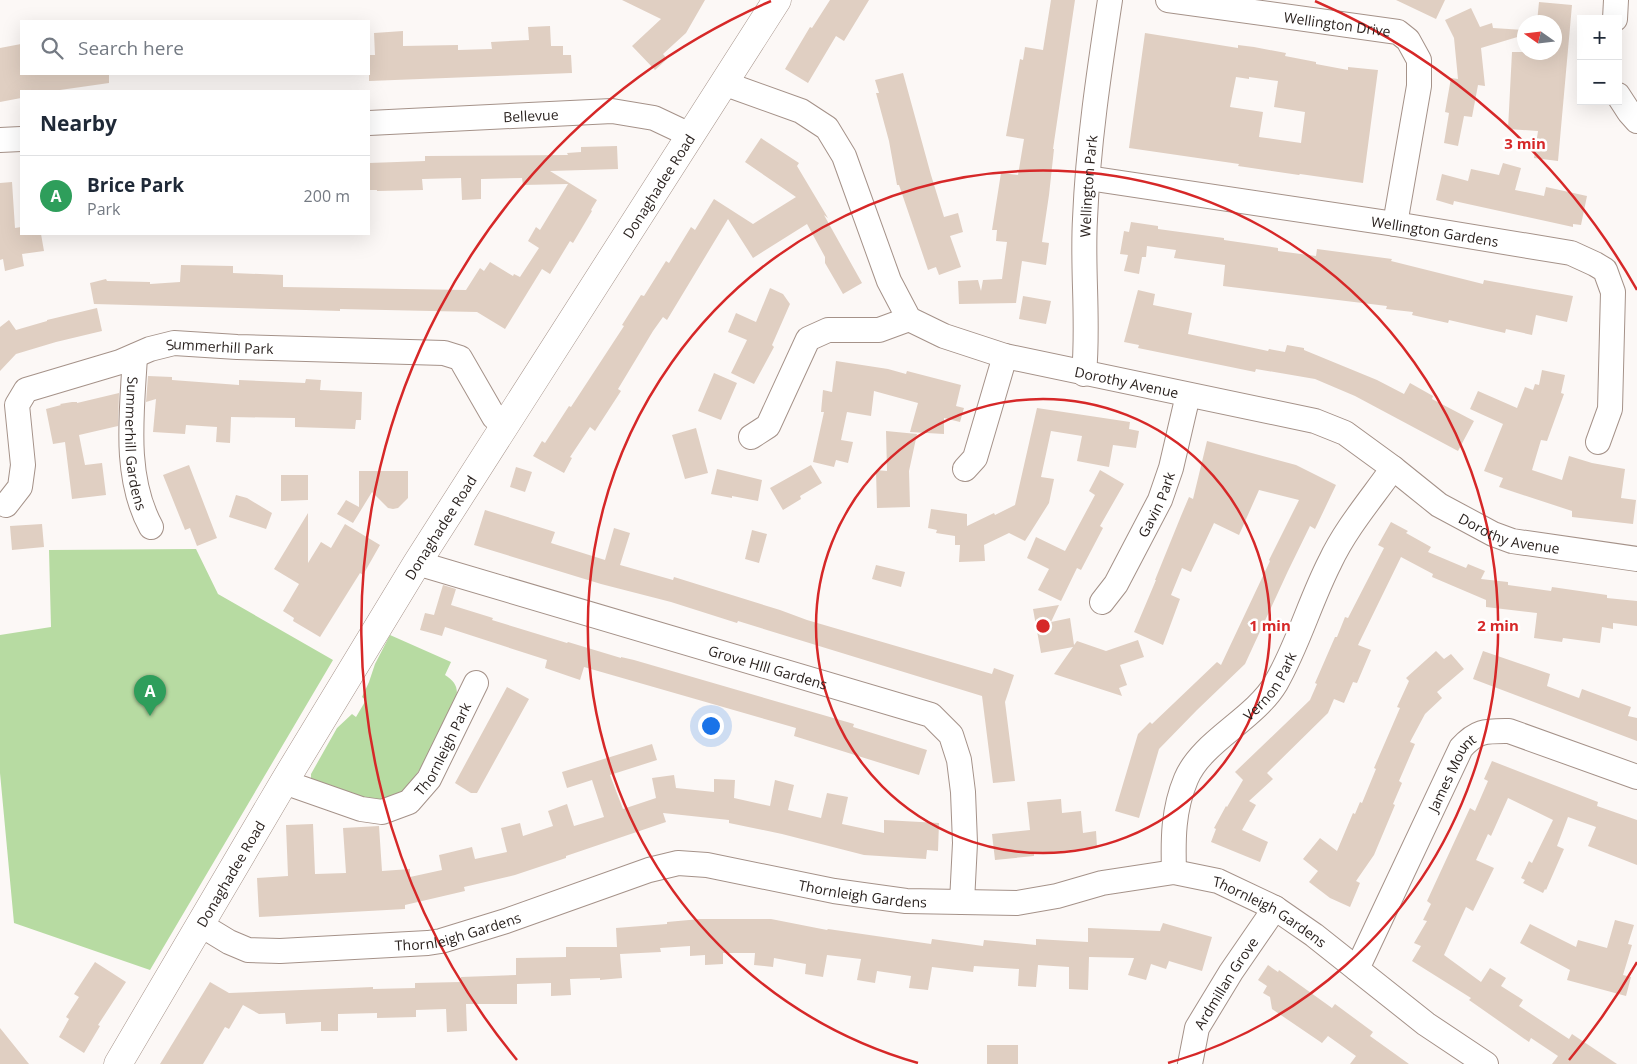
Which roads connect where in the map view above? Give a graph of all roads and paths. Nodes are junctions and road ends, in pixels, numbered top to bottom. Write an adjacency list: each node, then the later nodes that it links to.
1 (777, 0): 6 (main road, Donaghadee Road)
2 (1110, 0): 13 (street, Wellington Park)
3 (1168, 0): 14 (street, Wellington Drive)
4 (1616, 0): 5 (street)
5 (1615, 15)
6 (723, 83): 10 (main road, Donaghadee Road); 15 (street)
7 (1622, 101): 8 (street)
8 (1637, 121)
9 (370, 123): 10 (street, Bellevue)
10 (690, 135): 20 (main road, Donaghadee Road)
11 (20, 139): 12 (street)
12 (0, 140)
13 (1088, 178): 14 (street, Wellington Gardens); 18 (street, Wellington Park)
14 (1395, 224): 22 (street, Wellington Gardens)
15 (908, 319): 17 (street, Dorothy Avenue); 21 (street)
16 (135, 356): 20 (street, Summerhill Park); 25 (street, Summerhill Park); 26 (street, Summerhill Gardens)
17 (1004, 356): 18 (street, Dorothy Avenue); 24 (street)
18 (1084, 374): 19 (street, Dorothy Avenue)
19 (1188, 395): 23 (street, Dorothy Avenue); 29 (street, Gavin Park)
20 (505, 427): 28 (main road, Donaghadee Road)
21 (751, 437)
22 (1598, 442)
23 (1393, 468): 27 (street, Dorothy Avenue); 33 (street, Vernon Park)
24 (965, 469)
25 (6, 505)
26 (151, 527)
27 (1637, 559)
28 (417, 563): 32 (main road, Donaghadee Road); 34 (street, Grove HIll Gardens)
29 (1102, 602)
30 (476, 683): 32 (street, Thornleigh Park)
31 (1637, 777): 37 (street, James Mount)
32 (284, 782): 36 (main road, Donaghadee Road)
33 (1174, 872): 34 (street, Thornleigh Gardens); 35 (street, Thornleigh Gardens)
34 (962, 902): 36 (street, Thornleigh Gardens)
35 (1275, 908): 37 (street, Thornleigh Gardens); 39 (street, Ardmillan Grove)
36 (201, 925): 38 (main road, Donaghadee Road)
37 (1357, 969): 40 (street, Thornleigh Gardens)
38 (118, 1064)
39 (1190, 1064)
40 (1486, 1064)

